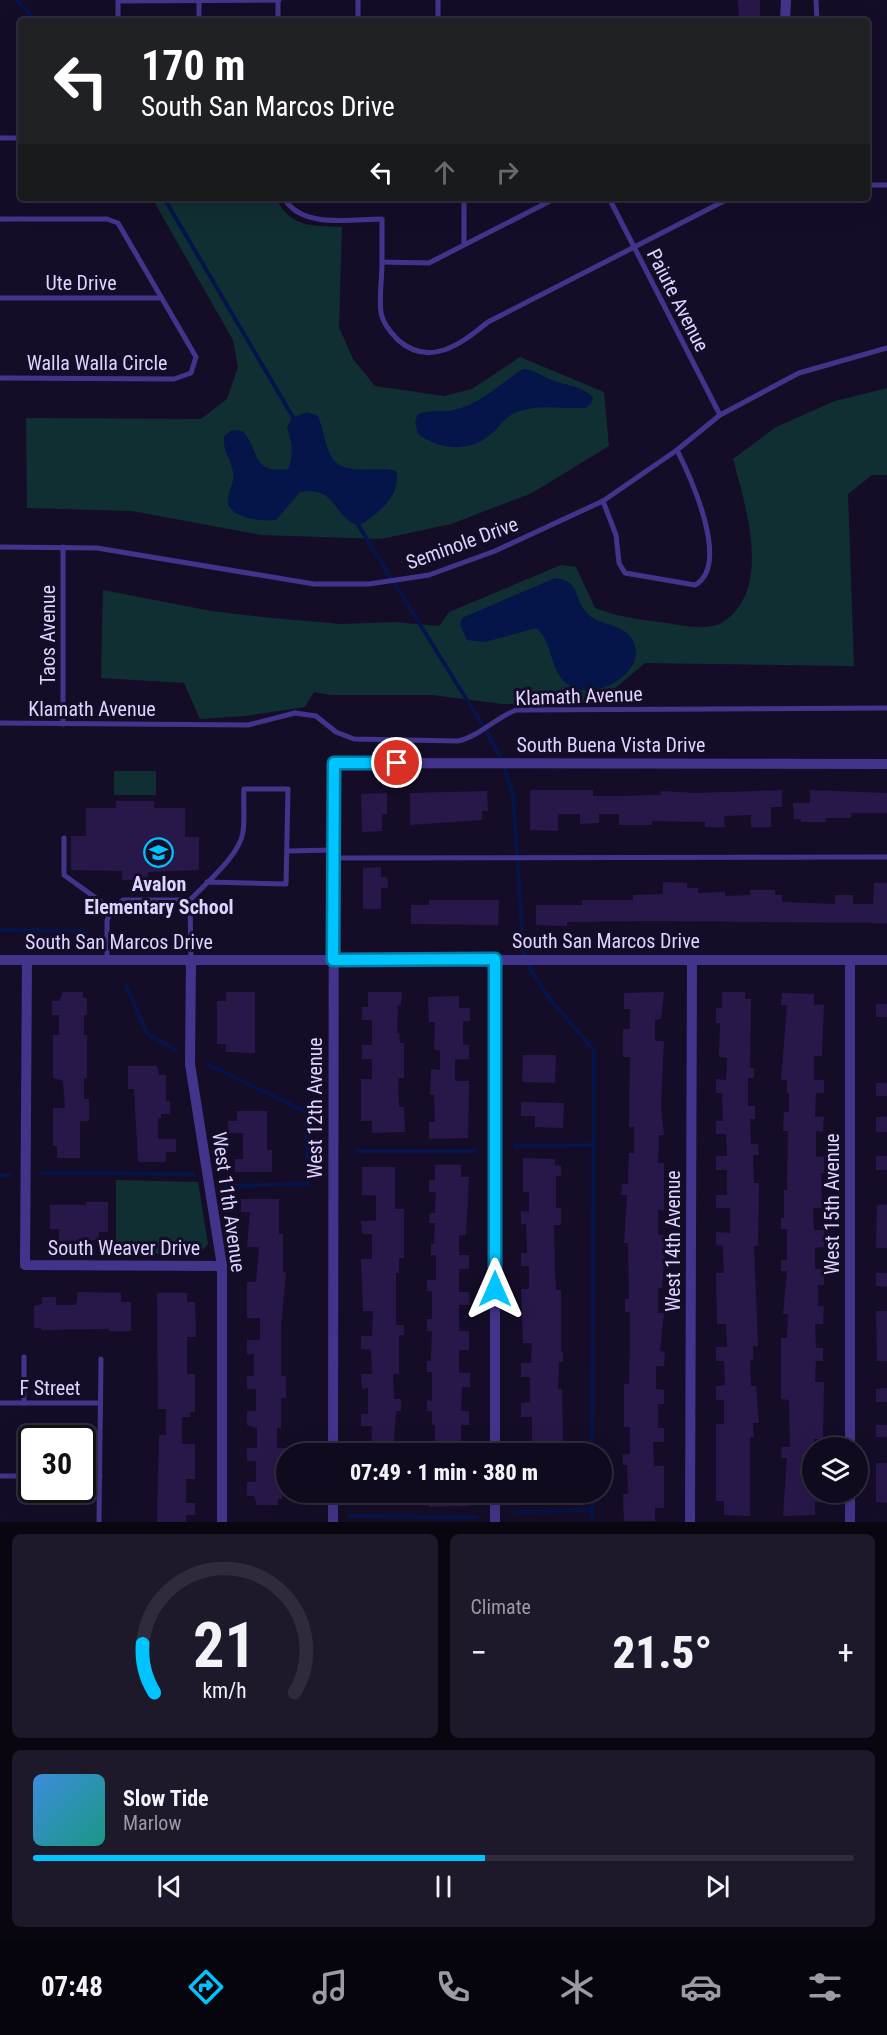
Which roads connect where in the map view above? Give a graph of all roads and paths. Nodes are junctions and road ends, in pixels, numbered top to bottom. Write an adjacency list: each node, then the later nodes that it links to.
1 (278, 0): 7 (lane); 10 (lane)
2 (358, 0): 11 (lane)
3 (438, 0): 12 (lane)
4 (786, 0): 13 (street)
5 (816, 0): 14 (lane)
6 (118, 1): 7 (lane); 8 (lane)
7 (200, 2): 9 (lane)
8 (118, 18)
9 (199, 18)
10 (278, 18)
11 (358, 18)
12 (438, 18)
13 (785, 18)
14 (817, 18)
15 (0, 138): 16 (lane)
16 (18, 138)
17 (870, 185): 18 (lane)
18 (887, 185)
19 (286, 201): 27 (lane)
20 (464, 201): 25 (lane)
21 (550, 201): 25 (lane)
22 (611, 201): 26 (lane, Paiute Avenue)
23 (724, 201): 26 (lane)
24 (0, 219): 29 (lane, Walla Walla Circle)
25 (464, 243): 27 (lane)
26 (634, 246): 27 (lane); 32 (lane, Paiute Avenue)
27 (382, 262)
28 (0, 298): 29 (lane, Ute Drive)
29 (161, 298): 31 (lane, Walla Walla Circle)
30 (887, 348): 32 (lane, Seminole Drive)
31 (0, 378)
32 (720, 415): 33 (lane, Seminole Drive)
33 (677, 450): 34 (lane, Seminole Drive); 34 (lane)
34 (603, 501): 36 (lane, Seminole Drive)
35 (0, 547): 36 (lane, Seminole Drive)
36 (63, 547): 39 (lane, Taos Avenue)
37 (887, 708): 39 (lane, Klamath Avenue)
38 (0, 723): 39 (lane, Klamath Avenue)
39 (63, 724)
40 (334, 763): 41 (street, South Buena Vista Drive); 44 (street, West 12th Avenue)
41 (887, 764)
42 (64, 838): 48 (lane)
43 (287, 850): 44 (lane); 46 (lane); 46 (lane)
44 (333, 854): 45 (lane); 54 (street, West 12th Avenue)
45 (887, 857)
46 (207, 882): 47 (lane)
47 (190, 900): 48 (lane); 53 (lane)
48 (111, 909): 52 (lane)
49 (495, 959): 54 (street, South San Marcos Drive); 55 (street, South San Marcos Drive); 66 (street)
50 (0, 960): 51 (street, South San Marcos Drive)
51 (27, 960): 52 (street, South San Marcos Drive); 58 (street, South Weaver Drive)
52 (107, 960): 53 (street, South San Marcos Drive)
53 (191, 960): 54 (street, South San Marcos Drive); 58 (street, West 11th Avenue)
54 (333, 960): 65 (street, West 12th Avenue)
55 (692, 960): 56 (street, South San Marcos Drive); 78 (street, West 14th Avenue)
56 (850, 960): 57 (street, South San Marcos Drive); 64 (street, West 15th Avenue)
57 (887, 960)
58 (222, 1266): 75 (street, West 11th Avenue)
59 (24, 1358): 62 (lane)
60 (101, 1359): 63 (lane)
61 (0, 1403): 62 (lane, F Street)
62 (24, 1403): 63 (lane, F Street)
63 (100, 1403): 70 (lane)
64 (850, 1437)
65 (333, 1443)
66 (495, 1443)
67 (0, 1476): 68 (lane)
68 (18, 1476)
69 (96, 1476): 70 (lane)
70 (100, 1476): 74 (lane)
71 (333, 1503): 76 (street)
72 (495, 1503): 77 (street)
73 (850, 1503): 79 (street)
74 (99, 1522)
75 (222, 1522)
76 (333, 1522)
77 (495, 1522)
78 (690, 1522)
79 (850, 1522)

